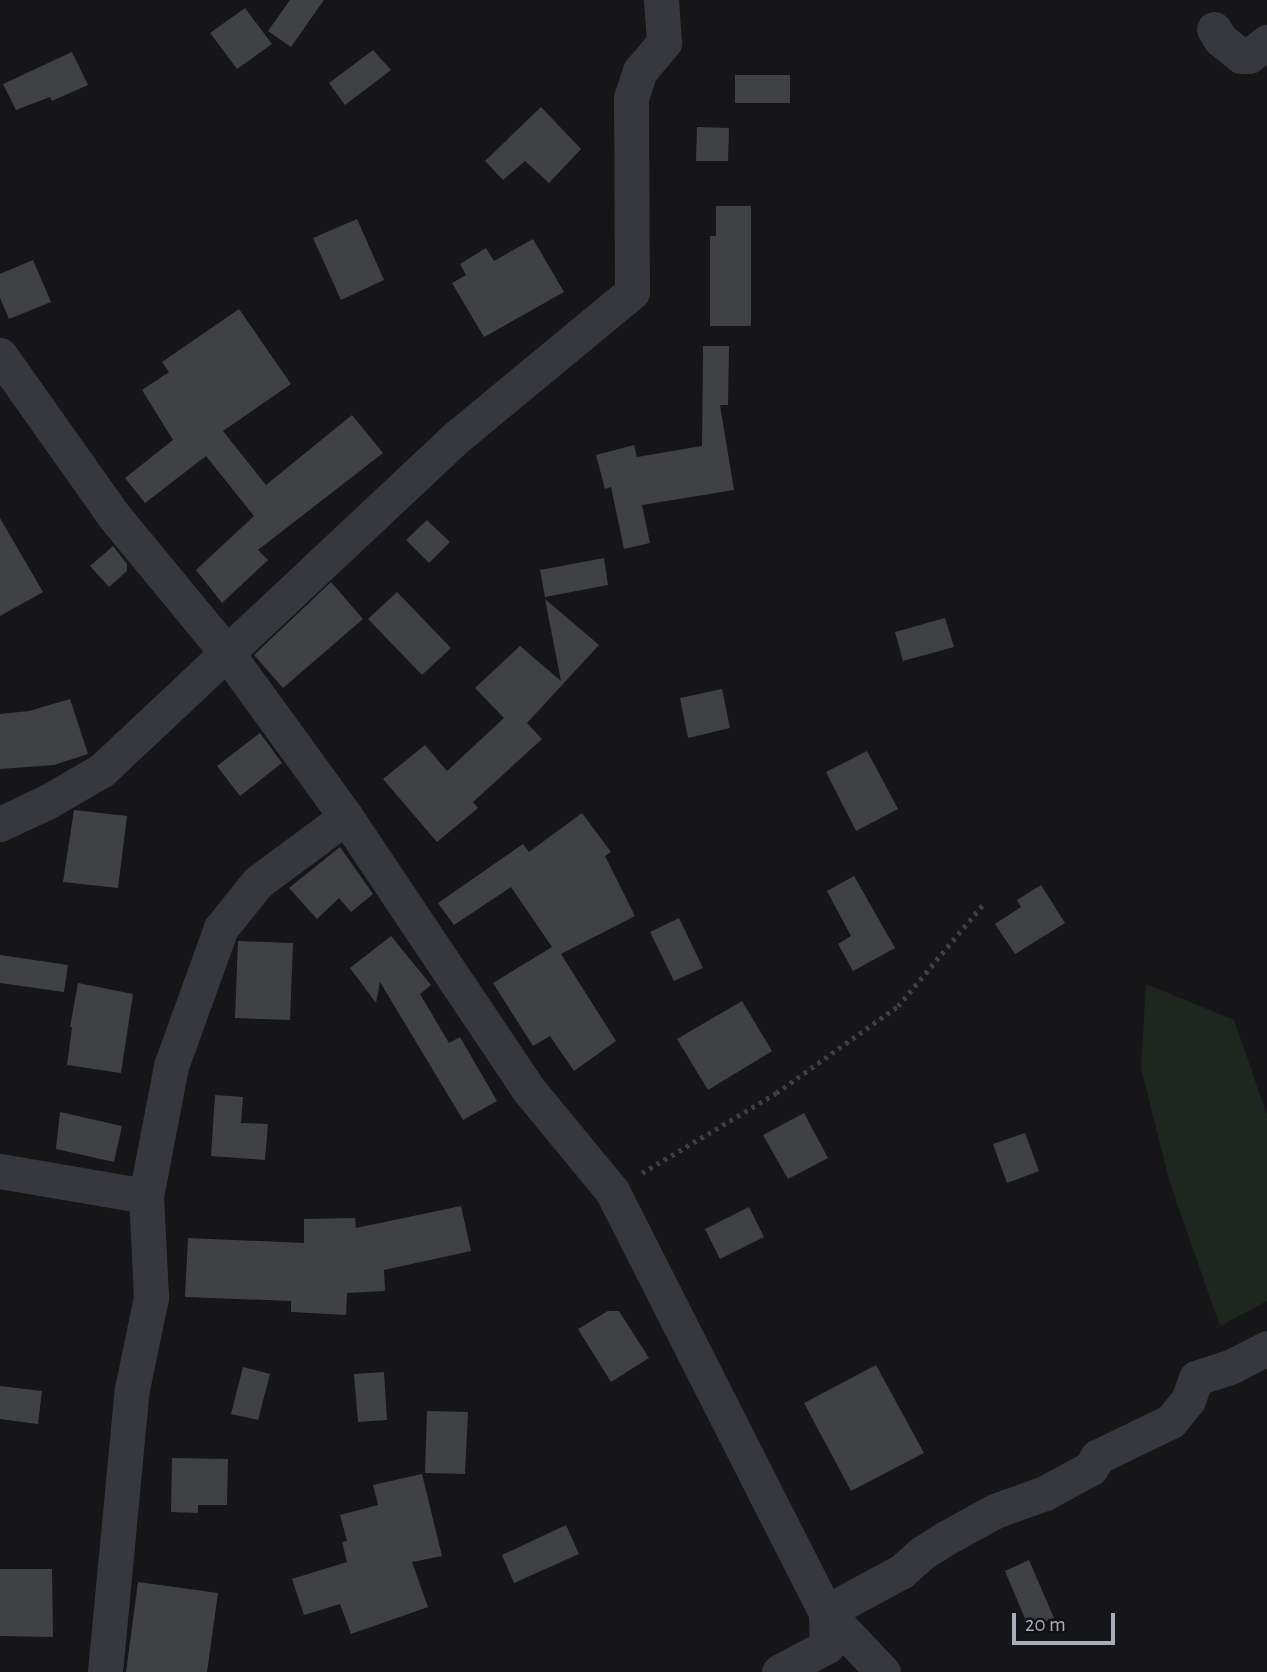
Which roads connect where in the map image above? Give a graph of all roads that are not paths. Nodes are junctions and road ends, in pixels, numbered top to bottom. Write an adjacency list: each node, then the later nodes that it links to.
1 (661, 0): 5 (street)
2 (1214, 29): 3 (street)
3 (1267, 43)
4 (0, 355): 5 (street)
5 (227, 653): 6 (street); 7 (street)
6 (346, 817): 9 (street); 11 (street)
7 (0, 824)
8 (0, 1171): 9 (street)
9 (146, 1195): 12 (street)
10 (1267, 1348): 11 (street)
11 (826, 1612): 13 (street); 14 (street)
12 (105, 1672)
13 (779, 1672)
14 (883, 1672)

